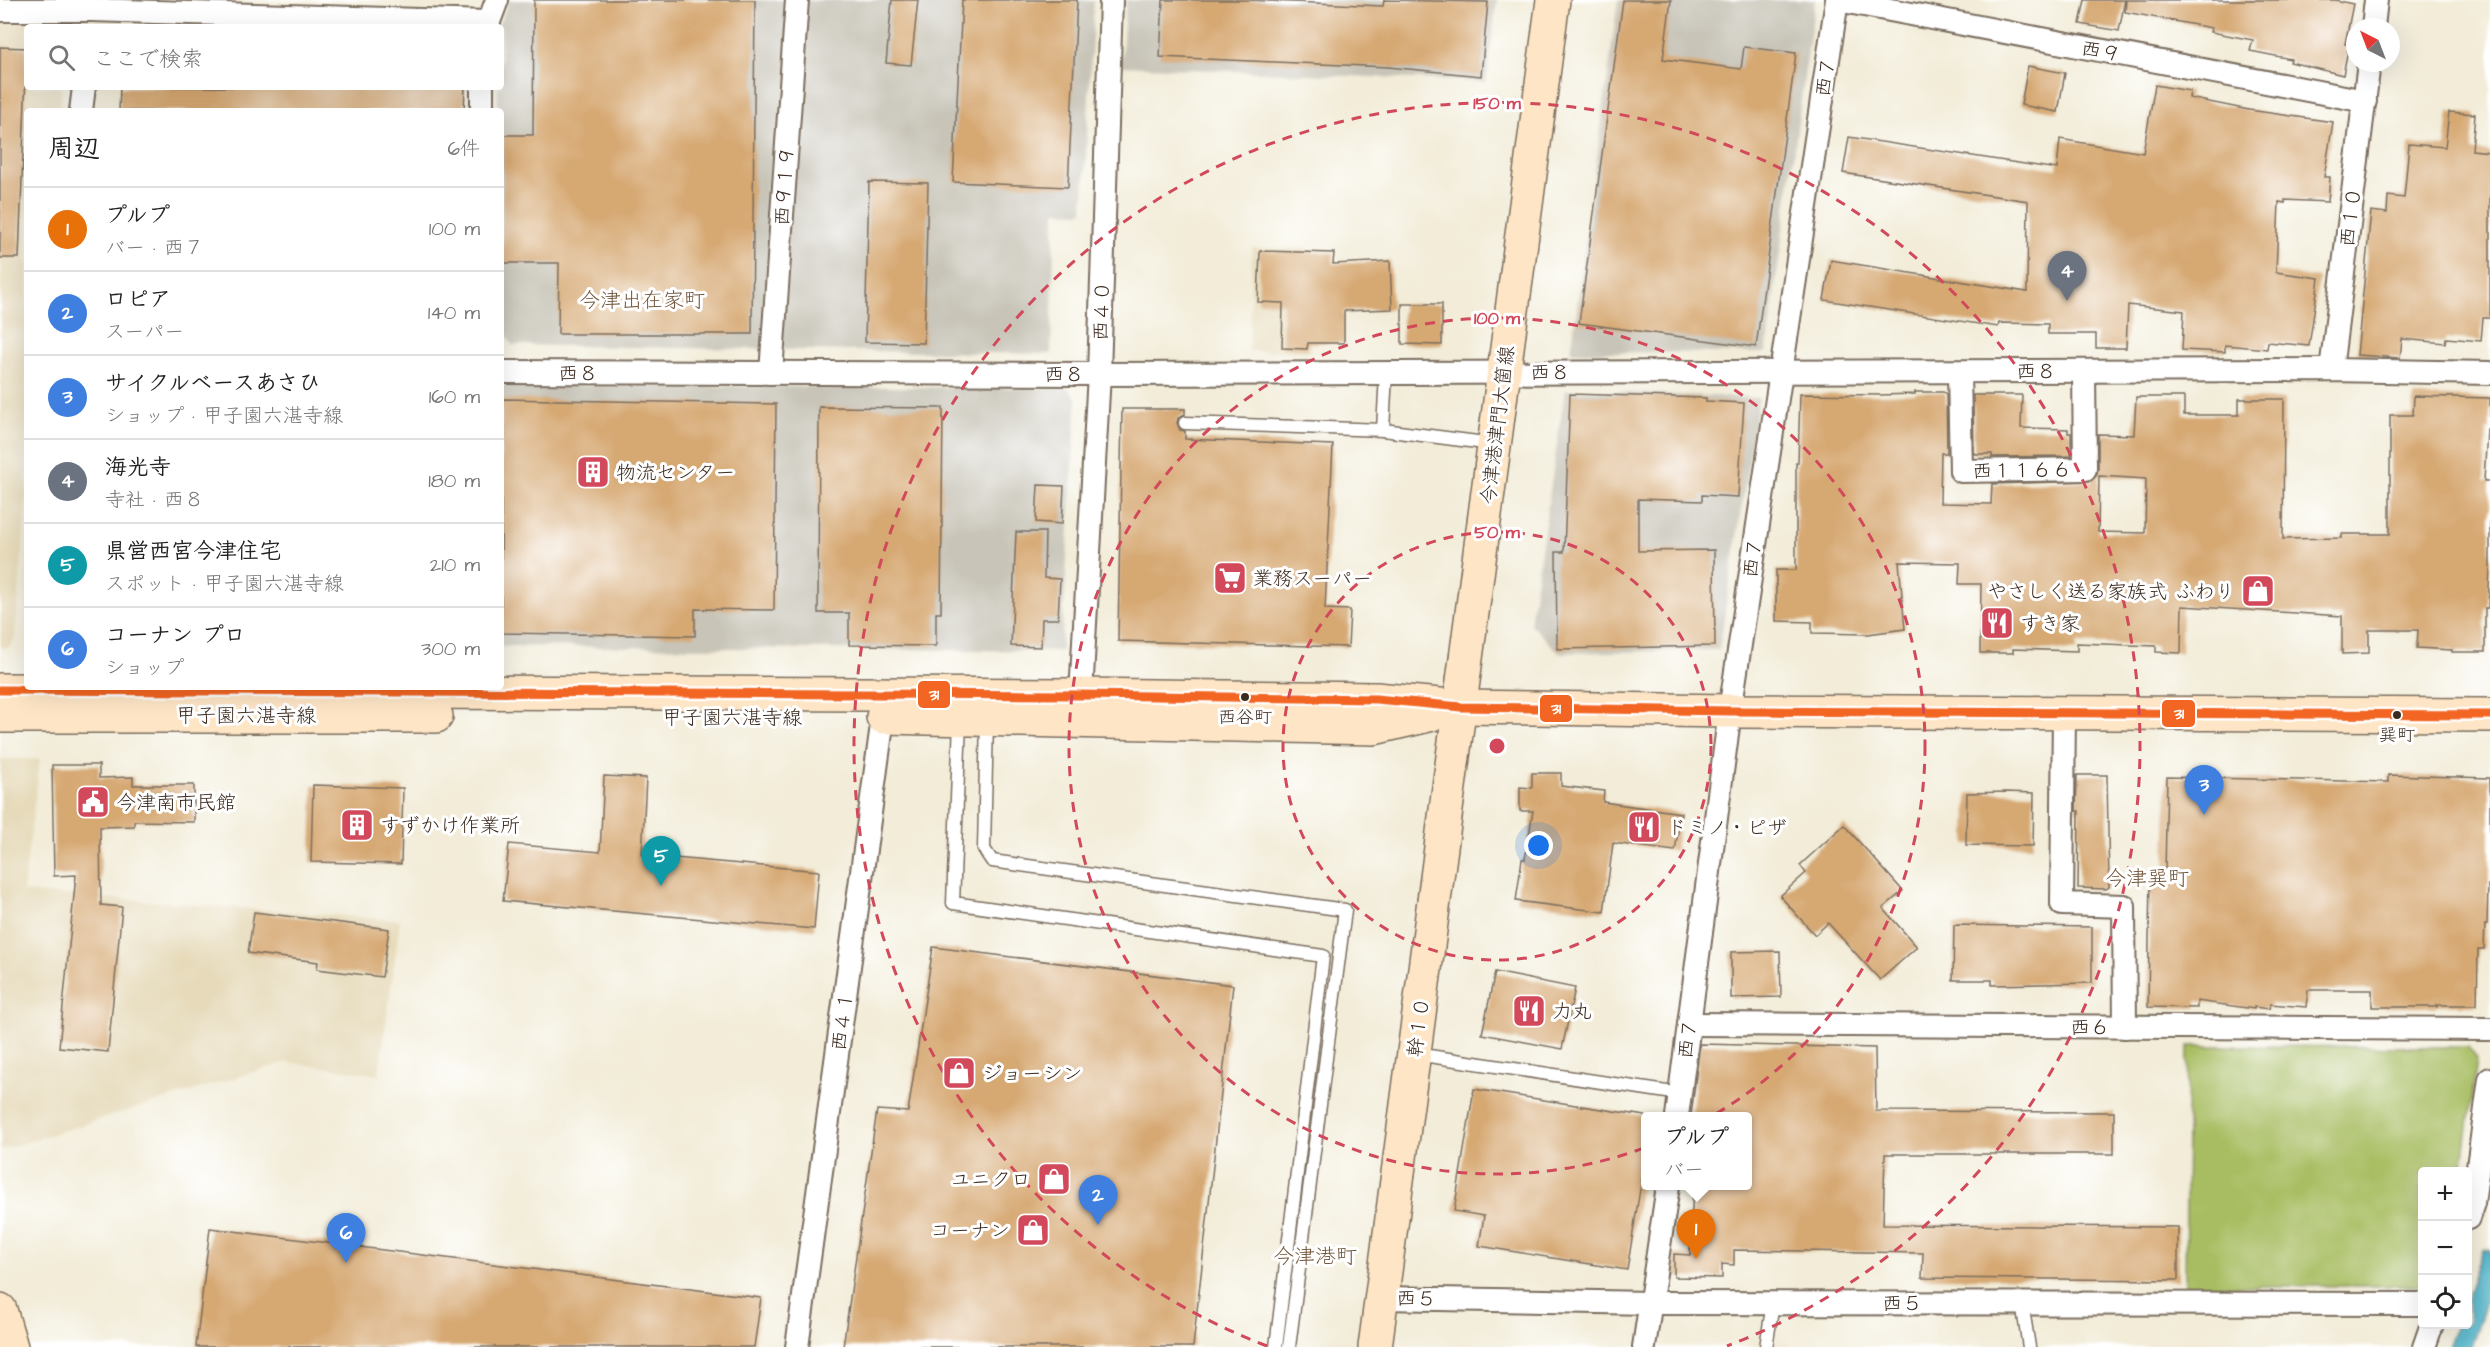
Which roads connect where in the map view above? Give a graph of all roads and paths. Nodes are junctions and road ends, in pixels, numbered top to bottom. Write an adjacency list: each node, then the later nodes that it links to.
1 (497, 0): 11 (street)
2 (797, 0): 24 (street, 西９１９)
3 (1111, 0): 26 (street, 西４０)
4 (1553, 0): 21 (main road, 今津港津門大箇線)
5 (1837, 0): 15 (street, 西９); 22 (street, 西７)
6 (2376, 0): 9 (street)
7 (0, 10): 8 (street)
8 (90, 12): 10 (street)
9 (2374, 18)
10 (456, 24)
11 (487, 24)
12 (2368, 72): 15 (street, 西１０)
13 (84, 90): 16 (street)
14 (482, 90): 17 (street)
15 (2365, 101): 18 (street, 西１０)
16 (81, 108)
17 (482, 108)
18 (2331, 370): 19 (street, 西８); 27 (street, 西８)
19 (2084, 371): 23 (street, 西８); 23 (street, 西１１６６)
20 (504, 372): 24 (street, 西８)
21 (1503, 372): 22 (street, 西８); 25 (street, 西８); 30 (main road, 今津港津門大箇線)
22 (1780, 372): 23 (street, 西８); 35 (street, 西７)
23 (1959, 372)
24 (771, 373): 26 (street, 西８)
25 (1386, 373): 26 (street, 西８); 29 (lane)
26 (1099, 374): 31 (street, 西４０)
27 (2490, 374)
28 (1185, 423): 29 (lane)
29 (1383, 430): 30 (lane)
30 (1494, 444): 34 (main road, 今津港津門大箇線)
31 (1081, 695): 33 (main road, 甲子園六湛寺線); 34 (main road, 甲子園六湛寺線)
32 (17, 699): 33 (main road, 甲子園六湛寺線)
33 (885, 706): 38 (main road, 甲子園六湛寺線); 55 (street, 西４１)
34 (1461, 707): 35 (main road, 甲子園六湛寺線); 38 (main road, 甲子園六湛寺線); 42 (main road, 幹１０)
35 (1730, 711): 36 (main road, 甲子園六湛寺線); 39 (street, 西７)
36 (2064, 713): 37 (main road, 甲子園六湛寺線); 40 (street)
37 (2490, 715)
38 (974, 719): 56 (lane); 57 (lane)
39 (1689, 1024): 40 (street, 西６); 44 (street, 西７)
40 (2125, 1027): 41 (street, 西６)
41 (2490, 1029)
42 (1415, 1054): 44 (lane); 47 (main road, 幹１０)
43 (2490, 1079): 46 (street)
44 (1678, 1105)
45 (1667, 1190): 48 (street)
46 (2472, 1206)
47 (1382, 1298): 48 (street, 西５); 58 (main road, 幹１０)
48 (1652, 1303): 49 (street, 西５); 59 (street)
49 (1773, 1303): 50 (street, 西５); 60 (lane)
50 (2022, 1303): 51 (street, 西５); 61 (lane)
51 (2418, 1304)
52 (0, 1310): 54 (main road)
53 (2430, 1329): 62 (street)
54 (11, 1347)
55 (797, 1347)
56 (1276, 1347)
57 (1289, 1347)
58 (1375, 1347)
59 (1644, 1347)
60 (1766, 1347)
61 (2029, 1347)
62 (2424, 1347)

